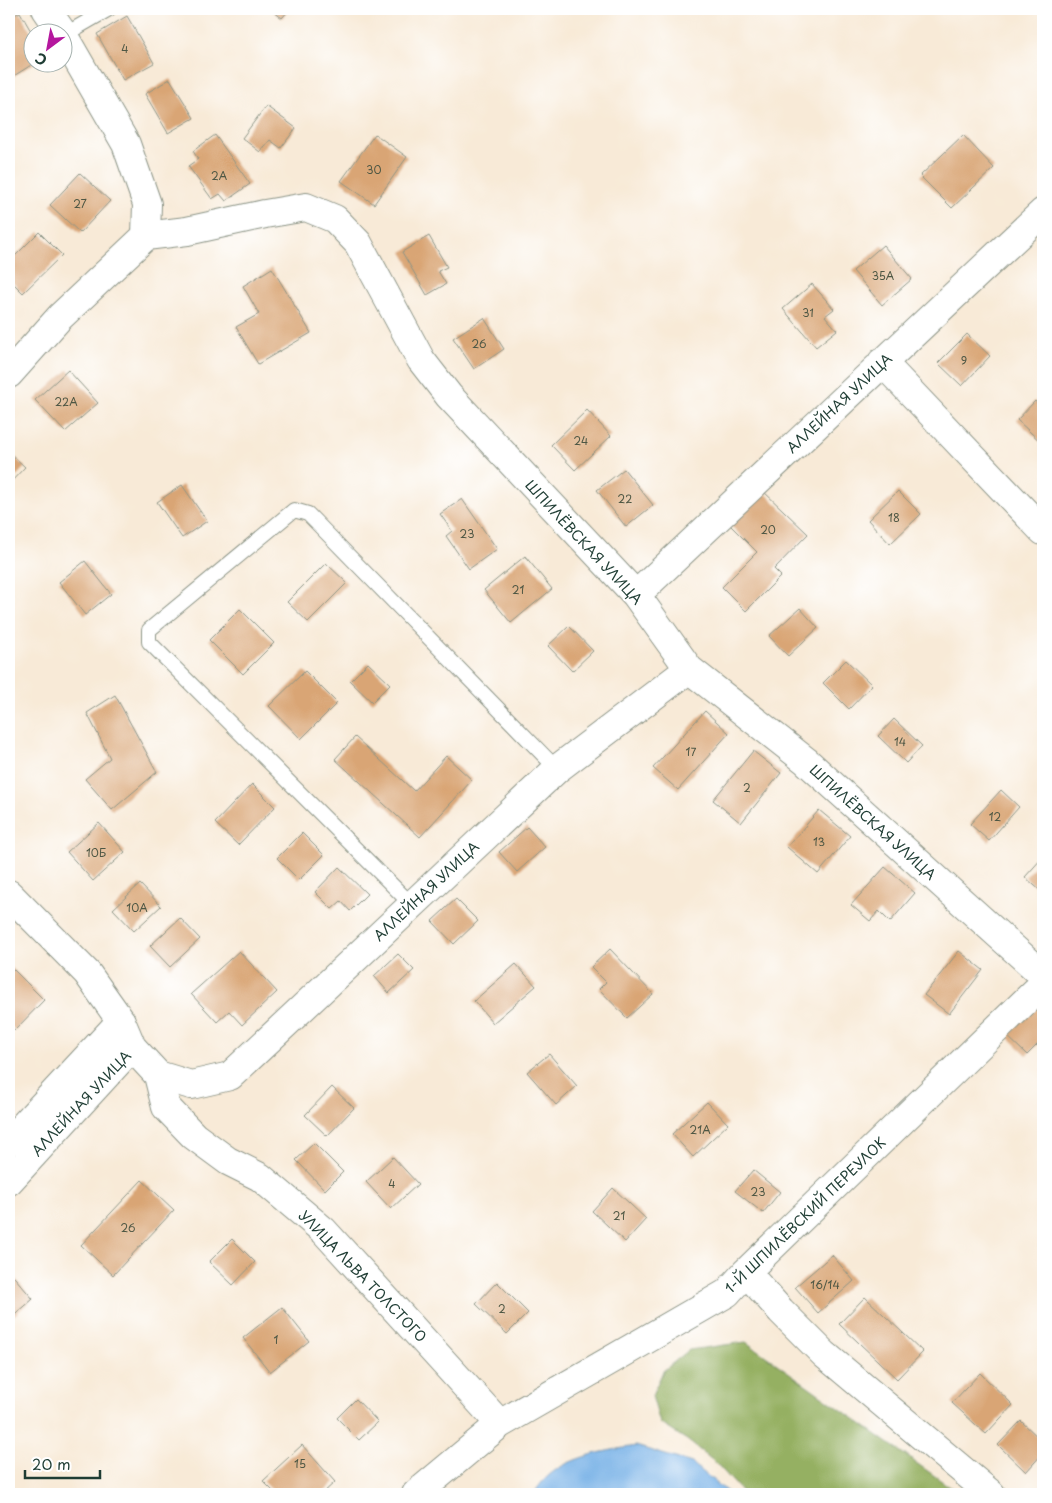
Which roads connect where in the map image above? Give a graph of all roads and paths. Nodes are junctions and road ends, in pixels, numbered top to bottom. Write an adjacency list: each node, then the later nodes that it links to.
1 (46, 9): 3 (street)
2 (109, 9): 4 (lane)
3 (55, 22)
4 (72, 29)
5 (72, 50): 7 (street)
6 (1043, 212): 8 (street, АЛЛЕЙНАЯ УЛИЦА)
7 (146, 236): 9 (street); 11 (street, ШПИЛЁВСКАЯ УЛИЦА)
8 (882, 362): 10 (street); 11 (street, АЛЛЕЙНАЯ УЛИЦА)
9 (9, 374)
10 (1043, 531)
11 (636, 595): 12 (street, ШПИЛЁВСКАЯ УЛИЦА)
12 (689, 669): 13 (street, АЛЛЕЙНАЯ УЛИЦА); 16 (street, ШПИЛЁВСКАЯ УЛИЦА)
13 (556, 769): 15 (street, АЛЛЕЙНАЯ УЛИЦА); 15 (lane)
14 (9, 894): 18 (street, УЛИЦА ЛЬВА ТОЛСТОГО)
15 (412, 904): 20 (street, АЛЛЕЙНАЯ УЛИЦА)
16 (1043, 975)
17 (1043, 984): 23 (street, 1-Й ШПИЛЁВСКИЙ ПЕРЕУЛОК)
18 (120, 1021): 19 (street, УЛИЦА ЛЬВА ТОЛСТОГО); 21 (street, АЛЛЕЙНАЯ УЛИЦА)
19 (132, 1047): 20 (street, УЛИЦА ЛЬВА ТОЛСТОГО); 22 (street, АЛЛЕЙНАЯ УЛИЦА)
20 (158, 1075): 24 (street, УЛИЦА ЛЬВА ТОЛСТОГО)
21 (9, 1141)
22 (9, 1181)
23 (746, 1272): 24 (street, 1-Й ШПИЛЁВСКИЙ ПЕРЕУЛОК); 26 (street)
24 (500, 1424): 25 (street, 1-Й ШПИЛЁВСКИЙ ПЕРЕУЛОК)
25 (416, 1494)
26 (991, 1494)

